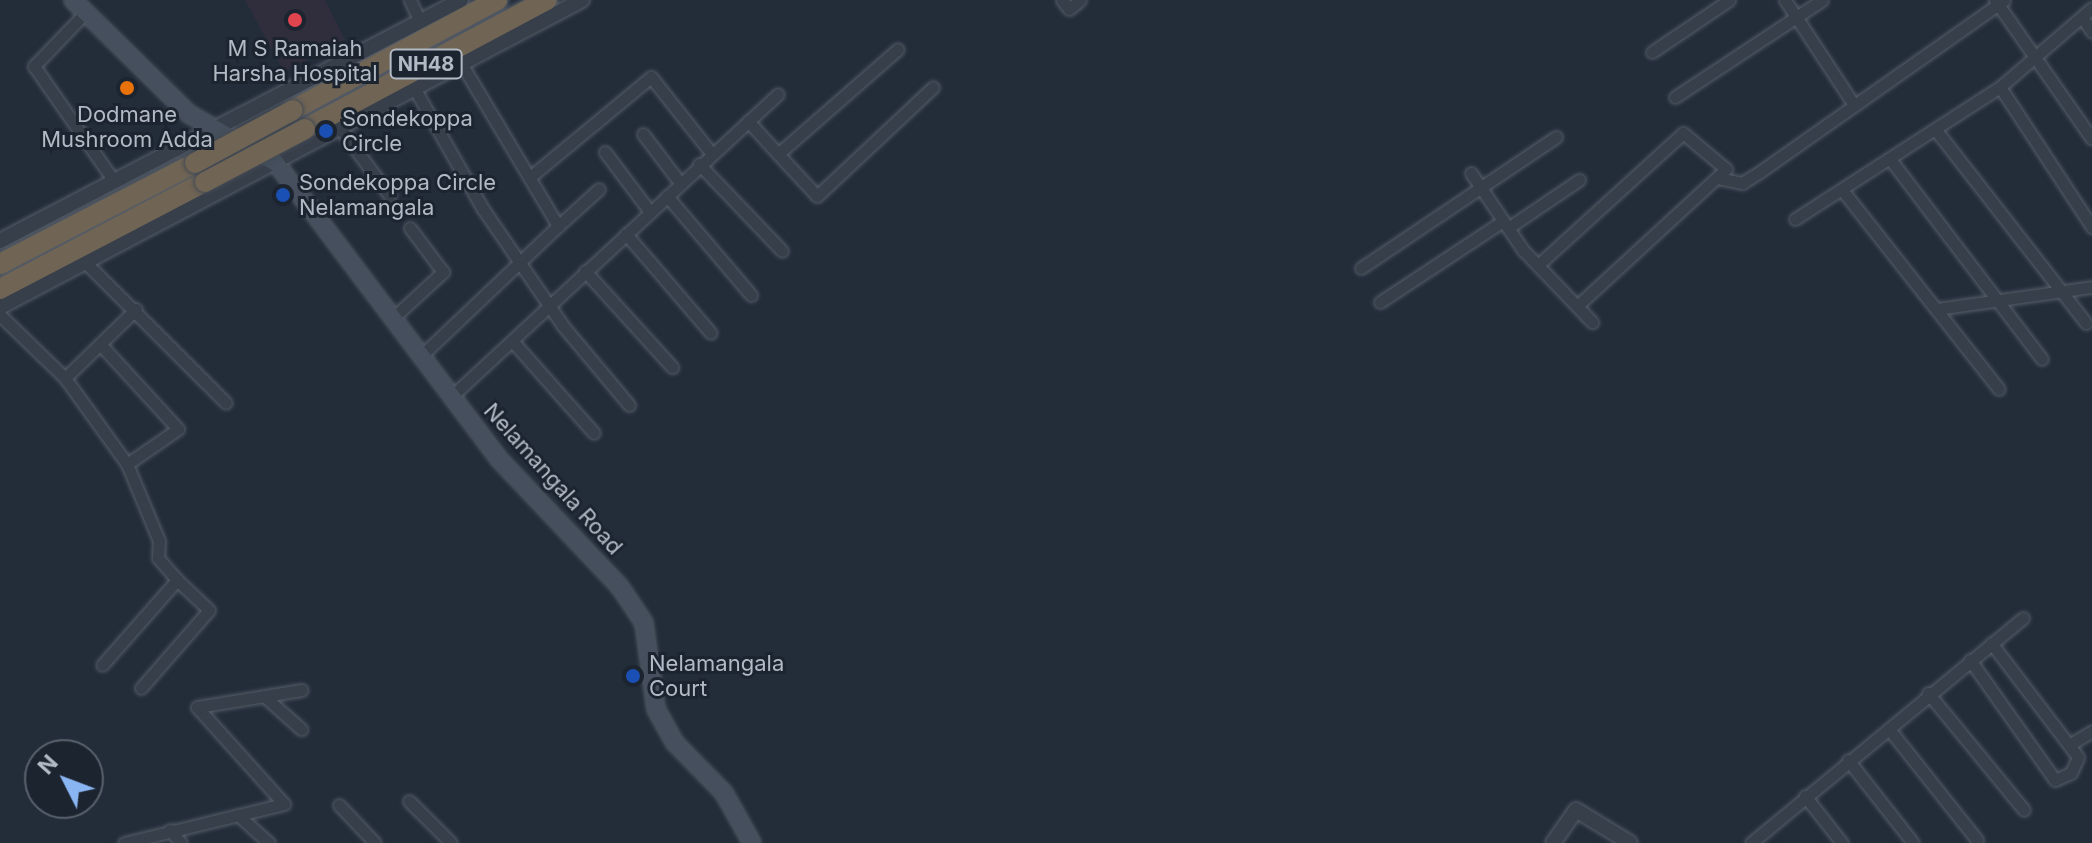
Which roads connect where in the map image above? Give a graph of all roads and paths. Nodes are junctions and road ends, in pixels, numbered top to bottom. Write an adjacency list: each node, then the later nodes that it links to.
1 (73, 0): 14 (main road)
2 (410, 0): 17 (street)
3 (461, 0): 17 (street)
4 (497, 0): 64 (highway, NH48, bridge)
5 (547, 0): 69 (highway, NH48, bridge)
6 (582, 0): 22 (street)
7 (1062, 0): 8 (street)
8 (1080, 0)
9 (1729, 0): 20 (street)
10 (1785, 0): 15 (street)
11 (1822, 0): 15 (street)
12 (1999, 2): 21 (street); 28 (street)
13 (2092, 8): 16 (street)
14 (85, 13): 31 (main road); 46 (street)
15 (1797, 17): 27 (street); 28 (street)
16 (2082, 17): 18 (street); 21 (street)
17 (420, 21): 31 (street)
18 (2092, 32)
19 (898, 49): 38 (street)
20 (1652, 52)
21 (2036, 54): 25 (street); 35 (street)
22 (461, 63): 23 (street); 43 (street)
23 (413, 86): 30 (street); 62 (street)
24 (933, 87): 38 (street)
25 (2000, 87): 32 (street); 57 (street)
26 (778, 94): 29 (street)
27 (1675, 97)
28 (1854, 105): 44 (street)
29 (748, 121): 37 (street); 38 (street)
30 (340, 128): 40 (street); 51 (street)
31 (212, 129): 40 (main road); 46 (street)
32 (1935, 129): 39 (street); 70 (street)
33 (643, 134): 47 (street)
34 (1556, 137): 48 (street)
35 (2092, 139)
36 (605, 152): 53 (street)
37 (712, 154): 41 (street); 43 (street)
38 (778, 154)
39 (1890, 159): 50 (street); 72 (street)
40 (276, 163): 63 (street); 80 (main road, Nelamangala Road)
41 (699, 164): 47 (street); 61 (street)
42 (1471, 173): 48 (street)
43 (530, 177): 56 (street)
44 (1718, 178): 65 (street); 75 (street)
45 (1579, 180): 55 (street)
46 (114, 181): 60 (street)
47 (680, 183): 52 (street)
48 (1480, 188): 55 (street); 66 (street)
49 (599, 189): 56 (street)
50 (1843, 191): 54 (street); 78 (street)
51 (390, 196)
52 (667, 196): 53 (street); 71 (street)
53 (650, 212): 59 (street)
54 (1795, 219)
55 (1506, 225): 65 (street); 73 (street)
56 (558, 226): 62 (street)
57 (2092, 227)
58 (410, 228): 80 (street)
59 (626, 234): 67 (street); 83 (street)
60 (0, 241)
61 (782, 251)
62 (522, 260): 74 (street); 86 (street)
63 (85, 262): 76 (street); 77 (street)
64 (0, 264)
65 (1538, 265): 75 (street)
66 (1361, 268)
67 (585, 271): 74 (street); 88 (street)
68 (2092, 287): 70 (street)
69 (0, 289)
70 (2060, 291): 72 (street); 82 (street)
71 (751, 295)
72 (1998, 300): 78 (street); 87 (street)
73 (1380, 302)
74 (552, 305): 84 (street); 93 (street)
75 (1577, 306): 81 (street)
76 (0, 307)
77 (136, 309): 85 (street); 92 (street)
78 (1937, 309): 90 (street)
79 (0, 315): 89 (street)
80 (394, 317): 86 (main road, Nelamangala Road)
81 (1592, 322)
82 (2086, 323)
83 (711, 333)
84 (514, 343): 91 (street); 94 (street)
85 (101, 345): 89 (street); 95 (street)
86 (422, 355): 91 (main road, Nelamangala Road)
87 (2042, 359)
88 (672, 367)
89 (65, 378): 95 (street)
90 (1999, 389)
91 (452, 396): 122 (main road, Nelamangala Road)
92 (226, 403)
93 (629, 405)
94 (594, 433)
95 (127, 464): 96 (street)
96 (177, 580): 100 (street); 101 (street)
97 (2023, 618): 98 (street)
98 (1991, 643): 99 (street); 108 (street)
99 (1970, 660): 103 (street); 108 (street)
100 (102, 665)
101 (141, 688)
102 (302, 690): 104 (street)
103 (1928, 693): 106 (street); 113 (street)
104 (264, 696): 105 (street); 114 (street)
105 (301, 729)
106 (1889, 729): 109 (street); 116 (street)
107 (2092, 731): 108 (street)
108 (2069, 745)
109 (1848, 760): 110 (street); 127 (street)
110 (1805, 796): 125 (street); 126 (street)
111 (409, 801): 121 (street)
112 (339, 805): 117 (street)
113 (2024, 810)
114 (238, 815): 115 (street); 120 (street)
115 (170, 830): 118 (street); 119 (street)
116 (1977, 840)
117 (370, 841)
118 (124, 843)
119 (181, 843)
120 (269, 843)
121 (451, 843)
122 (752, 843)
123 (1553, 843): 124 (street)
124 (1630, 843)
125 (1751, 843)
126 (1842, 843)
127 (1913, 843)

